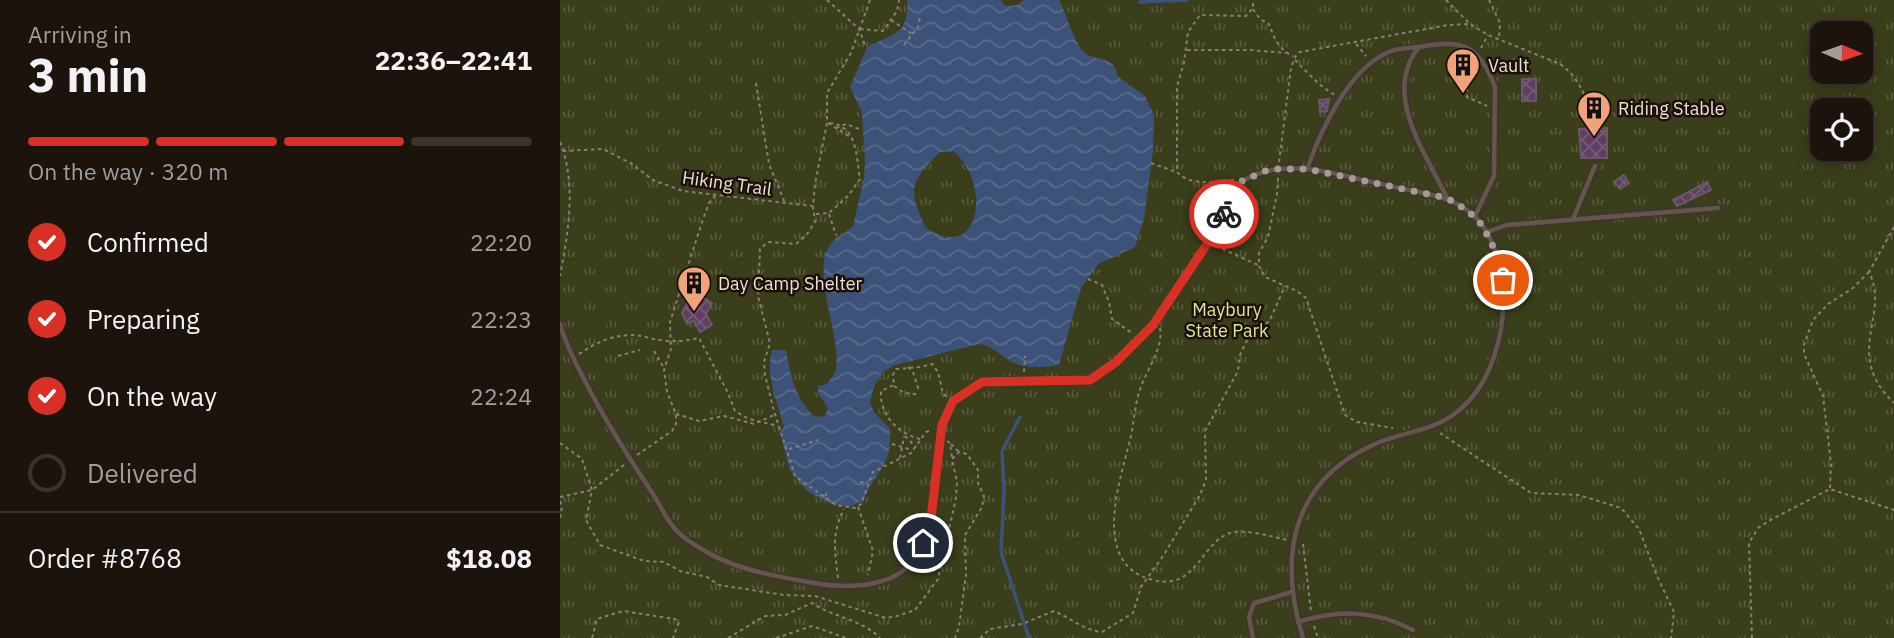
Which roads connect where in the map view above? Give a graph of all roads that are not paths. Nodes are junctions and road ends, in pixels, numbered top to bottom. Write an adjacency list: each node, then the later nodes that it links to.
1 (1419, 47): 3 (lane); 4 (lane); 6 (lane)
2 (1595, 166): 7 (lane)
3 (1307, 169): 4 (lane); 9 (lane)
4 (1447, 198): 6 (lane)
5 (1718, 208): 7 (lane)
6 (1475, 216): 8 (lane)
7 (1573, 219): 8 (lane)
8 (1487, 232): 10 (lane)
9 (560, 324)
10 (1292, 592): 11 (lane); 13 (lane)
11 (1298, 622): 12 (lane); 14 (lane)
12 (1413, 630)
13 (1253, 638)
14 (1303, 638)

